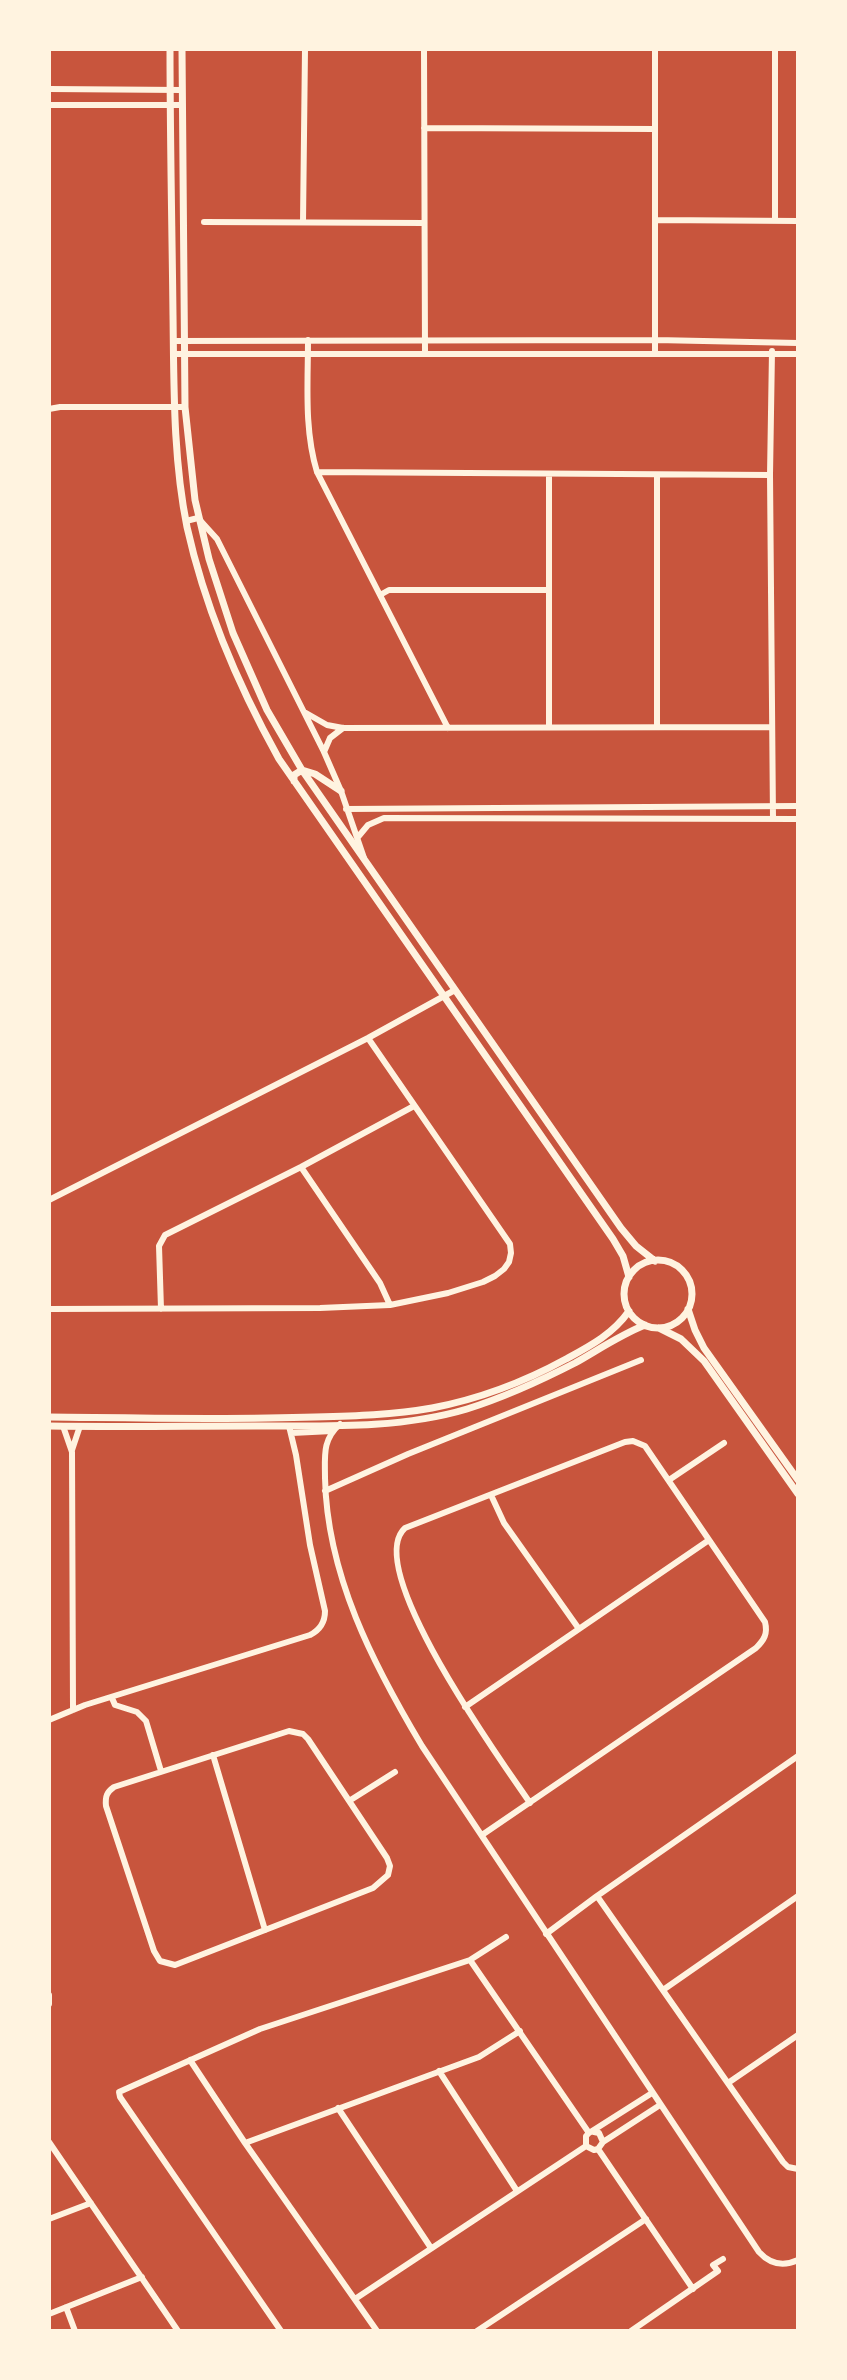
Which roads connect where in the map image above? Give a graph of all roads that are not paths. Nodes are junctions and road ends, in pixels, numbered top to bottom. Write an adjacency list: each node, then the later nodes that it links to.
1 (170, 49): 8 (street)
2 (182, 49): 9 (street)
3 (305, 49): 19 (street)
4 (424, 49): 13 (street)
5 (655, 49): 14 (street)
6 (775, 49): 16 (street)
7 (49, 89): 8 (street)
8 (170, 90): 9 (street); 11 (street)
9 (183, 90): 12 (street)
10 (49, 105): 11 (street)
11 (170, 105): 12 (street); 23 (street)
12 (183, 105): 24 (street)
13 (424, 128): 14 (street); 20 (street)
14 (655, 129): 15 (street)
15 (655, 220): 16 (street); 22 (street)
16 (775, 221): 17 (street)
17 (798, 221)
18 (205, 222): 19 (street)
19 (303, 222): 20 (street)
20 (424, 223): 25 (street)
21 (308, 340): 24 (street); 25 (street); 28 (street)
22 (656, 340): 25 (street); 26 (street); 30 (street)
23 (174, 341): 24 (street); 32 (street)
24 (186, 341): 33 (street)
25 (425, 342): 29 (street)
26 (772, 342): 27 (street); 31 (street)
27 (798, 343)
28 (308, 353): 29 (street); 33 (street); 38 (street)
29 (425, 353): 30 (street)
30 (655, 353): 31 (street)
31 (771, 353): 34 (street); 41 (street)
32 (174, 354): 33 (street); 35 (street)
33 (186, 354): 36 (street)
34 (798, 354)
35 (174, 407): 36 (street); 37 (street); 43 (street)
36 (185, 407): 42 (street)
37 (49, 409)
38 (317, 472): 39 (street); 45 (street)
39 (549, 474): 40 (street); 44 (street)
40 (657, 475): 41 (street); 49 (street)
41 (770, 475): 47 (street)
42 (198, 518): 43 (street); 46 (street); 53 (street)
43 (186, 521): 54 (street)
44 (549, 590): 45 (street); 48 (street)
45 (380, 595): 51 (street)
46 (306, 713): 50 (street); 52 (street)
47 (772, 726): 49 (street); 56 (street)
48 (549, 727): 49 (street); 51 (street)
49 (657, 727)
50 (343, 728): 51 (street); 52 (street)
51 (448, 728)
52 (324, 752): 55 (street)
53 (302, 770): 54 (street); 55 (street); 62 (street)
54 (294, 781): 64 (street)
55 (341, 791): 58 (street)
56 (773, 806): 57 (street); 58 (street); 59 (street)
57 (798, 806)
58 (346, 809): 61 (street)
59 (773, 819): 60 (street); 61 (street)
60 (798, 819)
61 (358, 837): 62 (street)
62 (365, 860): 63 (street)
63 (455, 990): 64 (street); 69 (street)
64 (444, 997): 65 (street); 70 (street)
65 (368, 1038): 66 (street); 68 (street)
66 (414, 1107): 67 (street); 71 (street)
67 (301, 1167): 71 (street); 72 (street)
68 (49, 1200)
69 (655, 1261): 70 (street); 74 (street)
70 (629, 1278): 75 (street)
71 (390, 1305): 72 (street)
72 (161, 1308): 73 (street)
73 (49, 1309)
74 (688, 1309): 77 (street); 89 (street)
75 (629, 1311): 76 (street); 79 (street)
76 (645, 1325): 77 (street); 80 (street)
77 (659, 1328): 91 (street)
78 (640, 1360): 90 (street)
79 (49, 1418)
80 (340, 1424): 84 (street); 85 (street)
81 (49, 1426): 82 (street)
82 (63, 1426): 83 (street); 87 (street)
83 (80, 1426): 84 (street); 87 (street)
84 (290, 1429): 85 (street); 95 (street)
85 (332, 1432): 90 (street)
86 (724, 1443): 88 (street)
87 (72, 1452): 97 (street)
88 (668, 1480): 92 (street); 93 (street)
89 (798, 1480)
90 (326, 1491): 105 (street)
91 (798, 1494)
92 (491, 1495): 94 (street); 96 (street)
93 (709, 1540): 94 (street); 104 (street)
94 (579, 1629): 96 (street)
95 (112, 1698): 97 (street); 101 (street)
96 (465, 1707): 104 (street)
97 (73, 1710): 98 (street)
98 (49, 1720)
99 (214, 1755): 101 (street); 103 (street); 108 (street)
100 (798, 1756): 106 (street)
101 (161, 1771): 108 (street)
102 (396, 1772): 103 (street)
103 (349, 1801): 108 (street)
104 (530, 1803): 105 (street)
105 (482, 1835): 109 (street)
106 (597, 1896): 109 (street); 112 (street)
107 (798, 1896): 112 (street)
108 (265, 1930)
109 (546, 1934): 120 (street)
110 (506, 1937): 111 (street)
111 (470, 1960): 115 (street); 117 (street)
112 (663, 1990): 119 (street)
113 (49, 1995): 114 (street)
114 (49, 2004)
115 (520, 2031): 118 (street); 123 (street)
116 (798, 2035): 119 (street)
117 (190, 2060): 125 (street); 143 (street)
118 (439, 2071): 122 (street); 129 (street)
119 (728, 2083): 128 (street)
120 (652, 2094): 121 (street); 123 (street)
121 (660, 2105): 127 (street); 135 (street)
122 (338, 2108): 125 (street); 133 (street)
123 (591, 2132): 126 (street); 127 (street)
124 (49, 2142): 130 (street)
125 (245, 2143): 138 (street)
126 (586, 2146): 127 (street); 129 (street)
127 (601, 2146): 131 (street)
128 (798, 2169)
129 (517, 2191): 133 (street)
130 (91, 2203): 132 (street); 136 (street)
131 (646, 2218): 137 (street); 145 (street)
132 (49, 2219)
133 (431, 2248): 138 (street)
134 (723, 2259): 137 (street)
135 (798, 2260)
136 (142, 2277): 139 (street); 142 (street)
137 (693, 2288): 146 (street)
138 (355, 2299): 144 (street)
139 (66, 2307): 140 (street); 141 (street)
140 (49, 2314)
141 (75, 2331)
142 (178, 2331)
143 (281, 2331)
144 (377, 2331)
145 (477, 2331)
146 (631, 2331)

